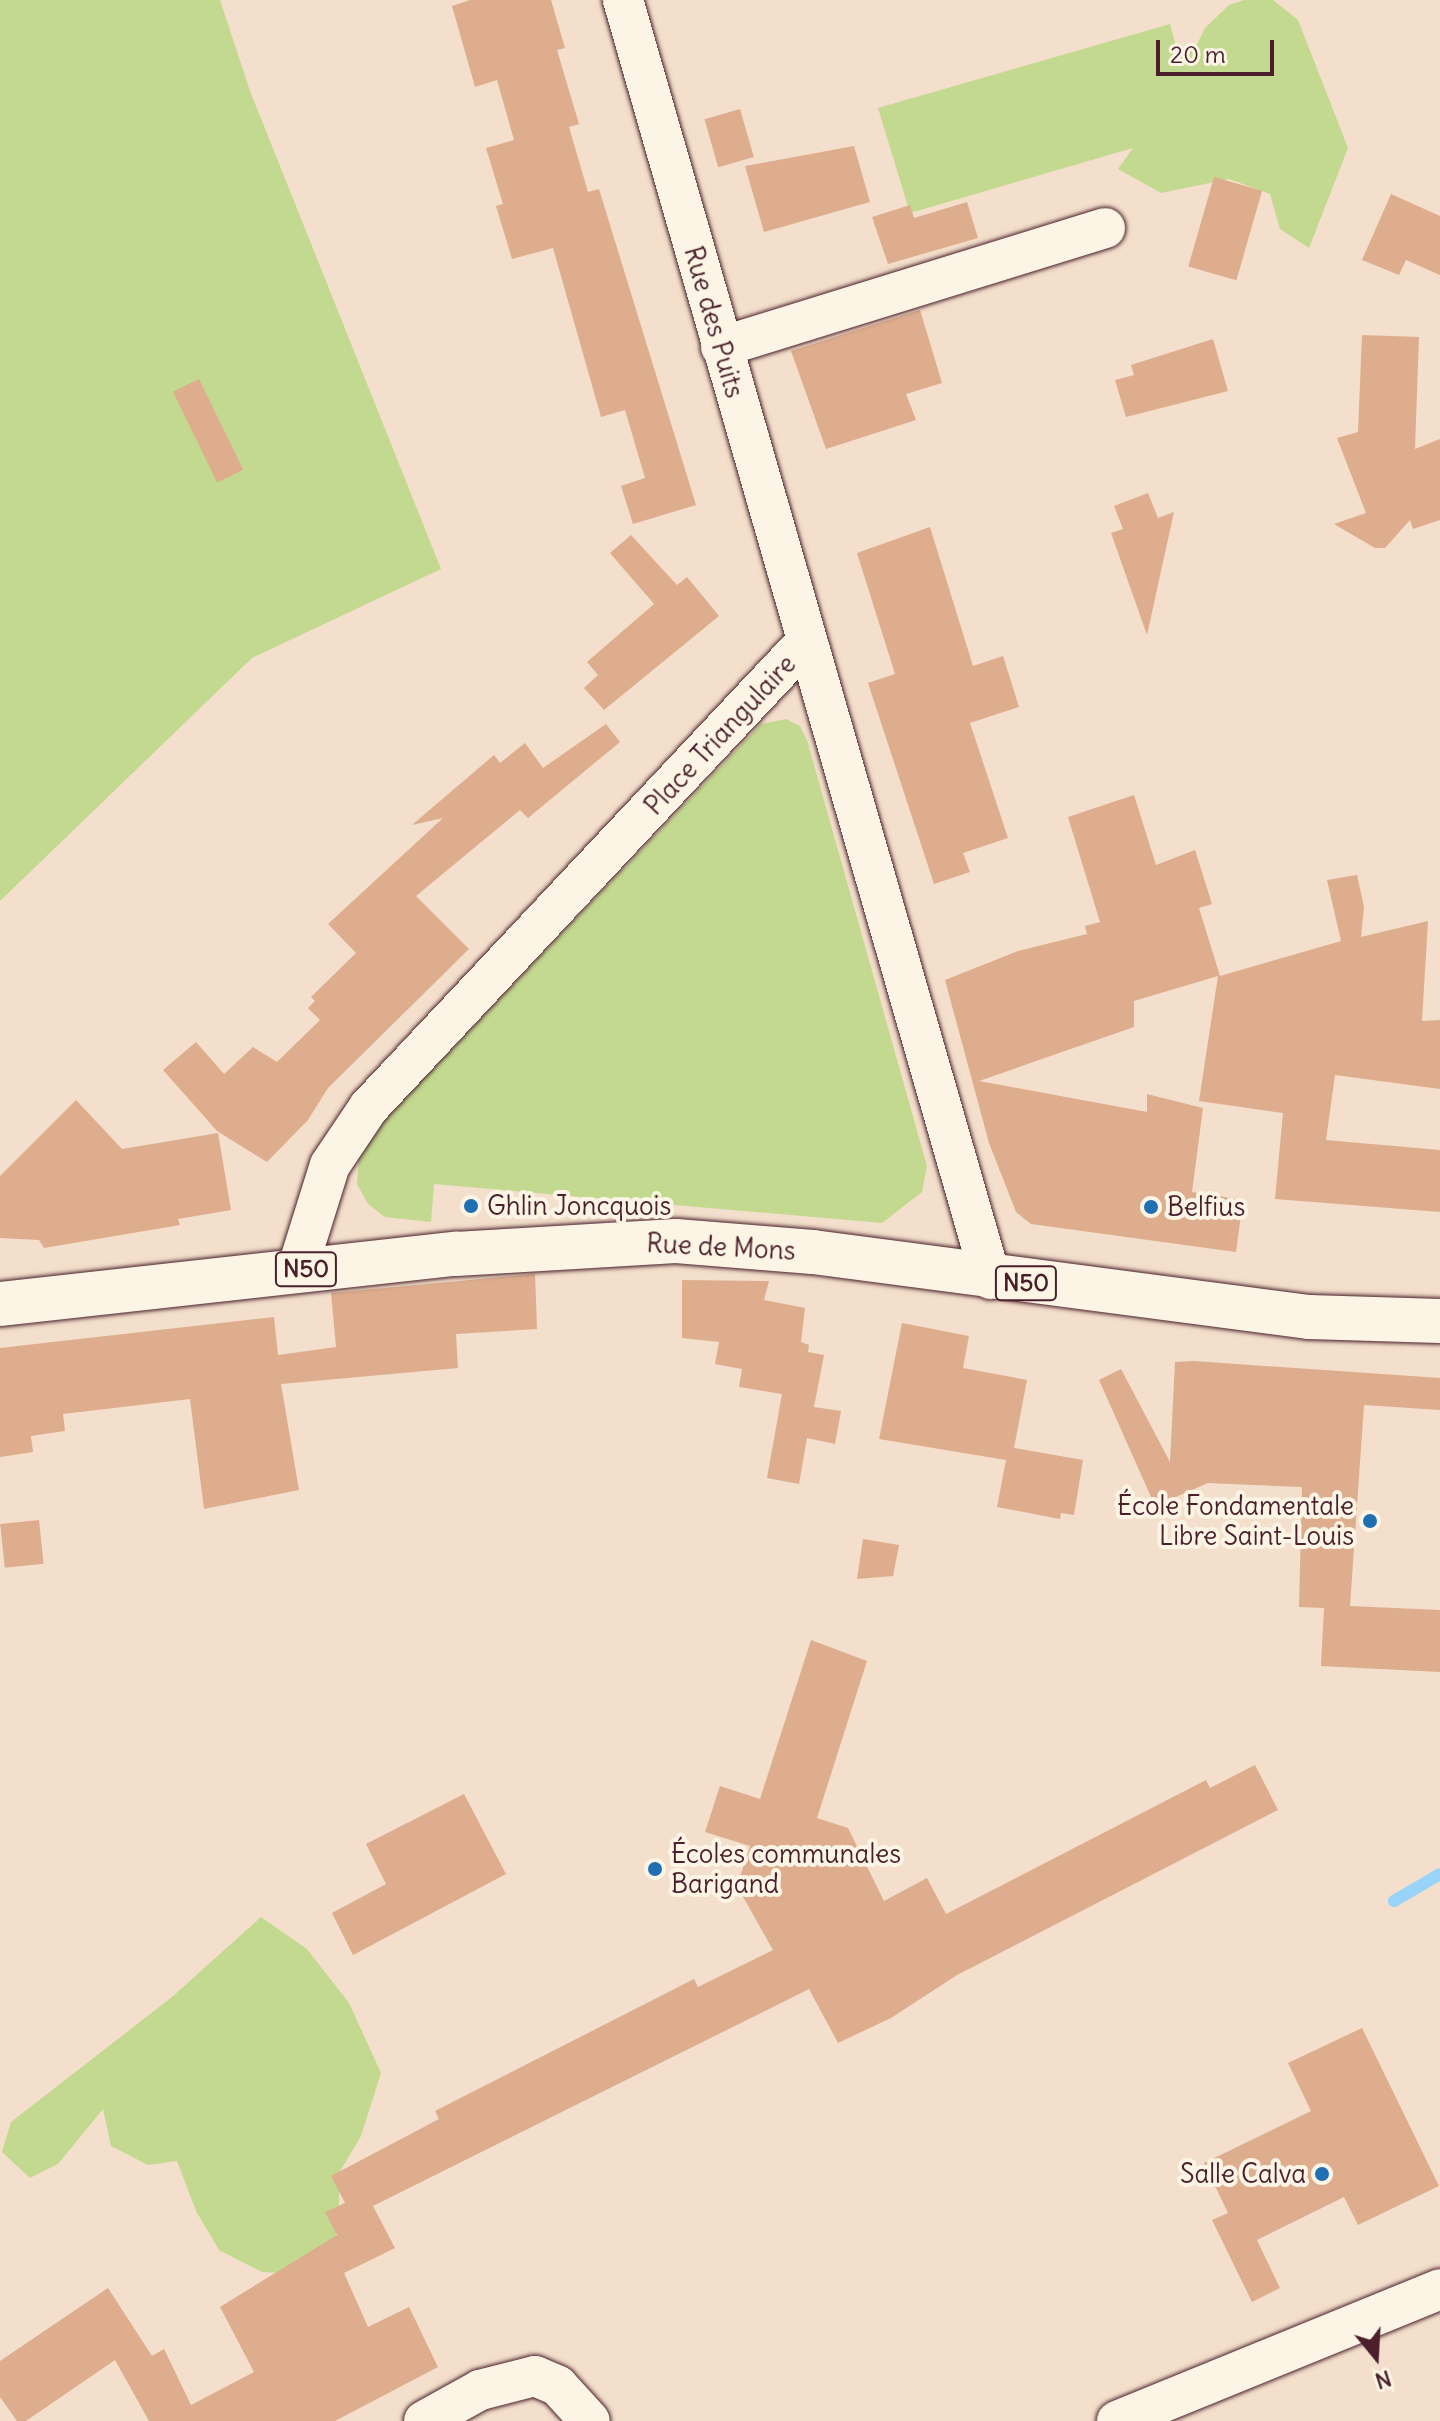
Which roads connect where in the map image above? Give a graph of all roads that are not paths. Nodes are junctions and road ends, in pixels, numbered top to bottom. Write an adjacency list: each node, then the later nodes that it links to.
1 (623, 0): 3 (street, Rue des Puits)
2 (1105, 228): 3 (street)
3 (721, 347): 4 (street, Rue des Puits)
4 (805, 643): 5 (street, Place Triangulaire); 6 (street, Place Triangulaire)
5 (297, 1270): 6 (main road, Rue de Mons / N50); 7 (main road, Rue de Mons / N50)
6 (991, 1279): 8 (main road, Rue de Mons / N50)
7 (0, 1304)
8 (1440, 1321)
9 (1440, 2289): 12 (street)
10 (424, 2421): 11 (street)
11 (590, 2421)
12 (1117, 2421)

